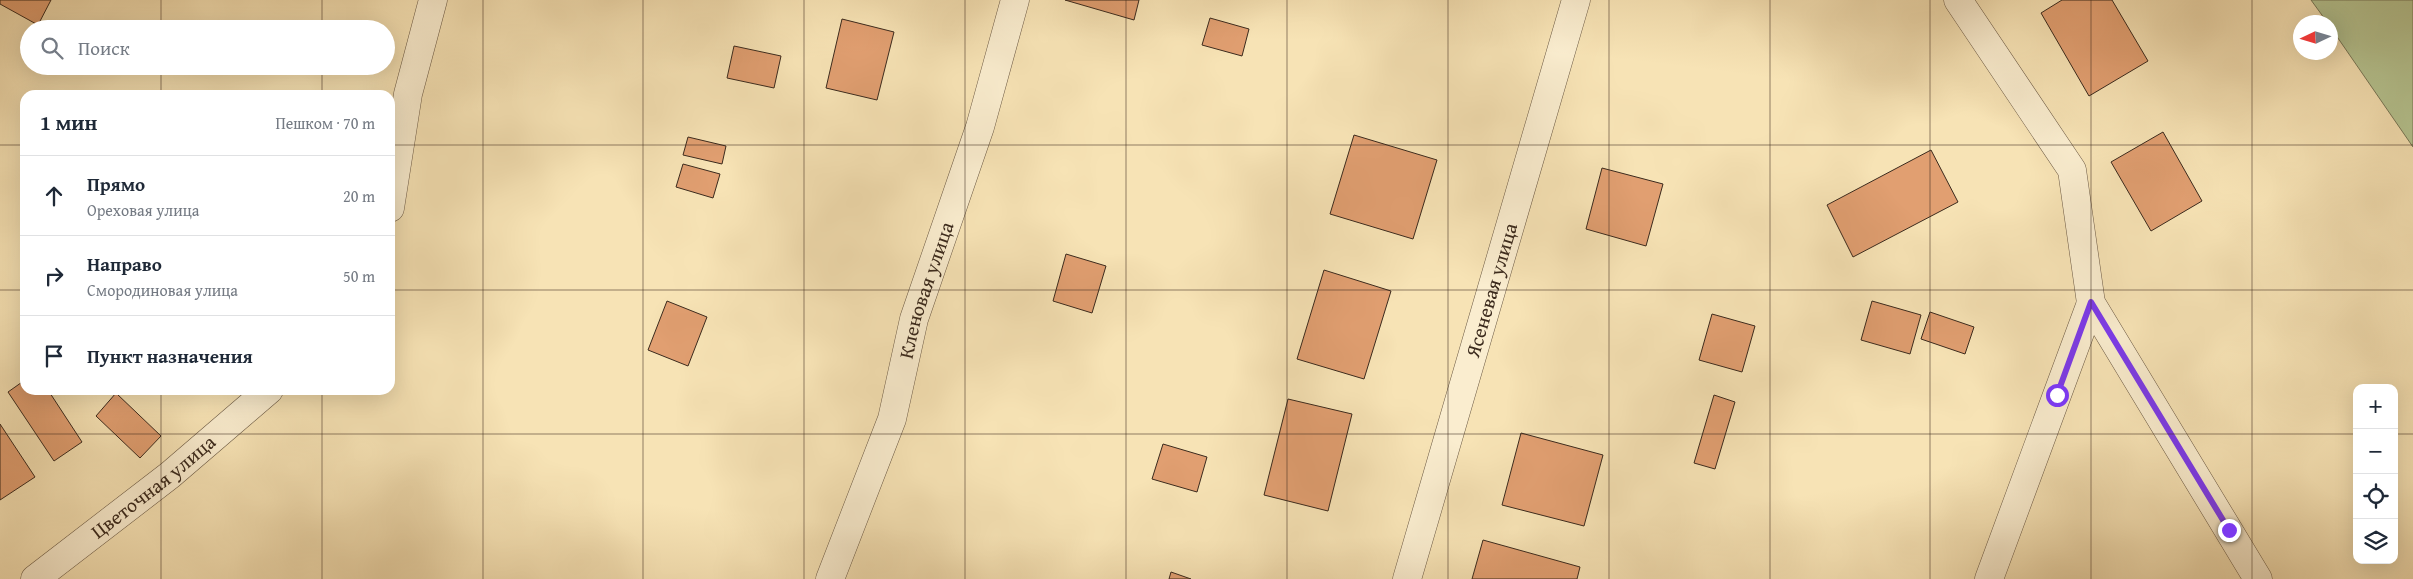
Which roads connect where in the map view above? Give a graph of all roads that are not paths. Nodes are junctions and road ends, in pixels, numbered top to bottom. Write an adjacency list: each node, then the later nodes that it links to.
1 (433, 0): 5 (street)
2 (1015, 0): 9 (street, Кленовая улица)
3 (1576, 0): 10 (street, Ясеневая улица)
4 (1958, 0): 6 (street)
5 (395, 176)
6 (2091, 302): 11 (street); 12 (street)
7 (263, 395): 8 (street, Цветочная улица)
8 (35, 579)
9 (830, 579)
10 (1407, 579)
11 (1989, 579)
12 (2258, 579)

